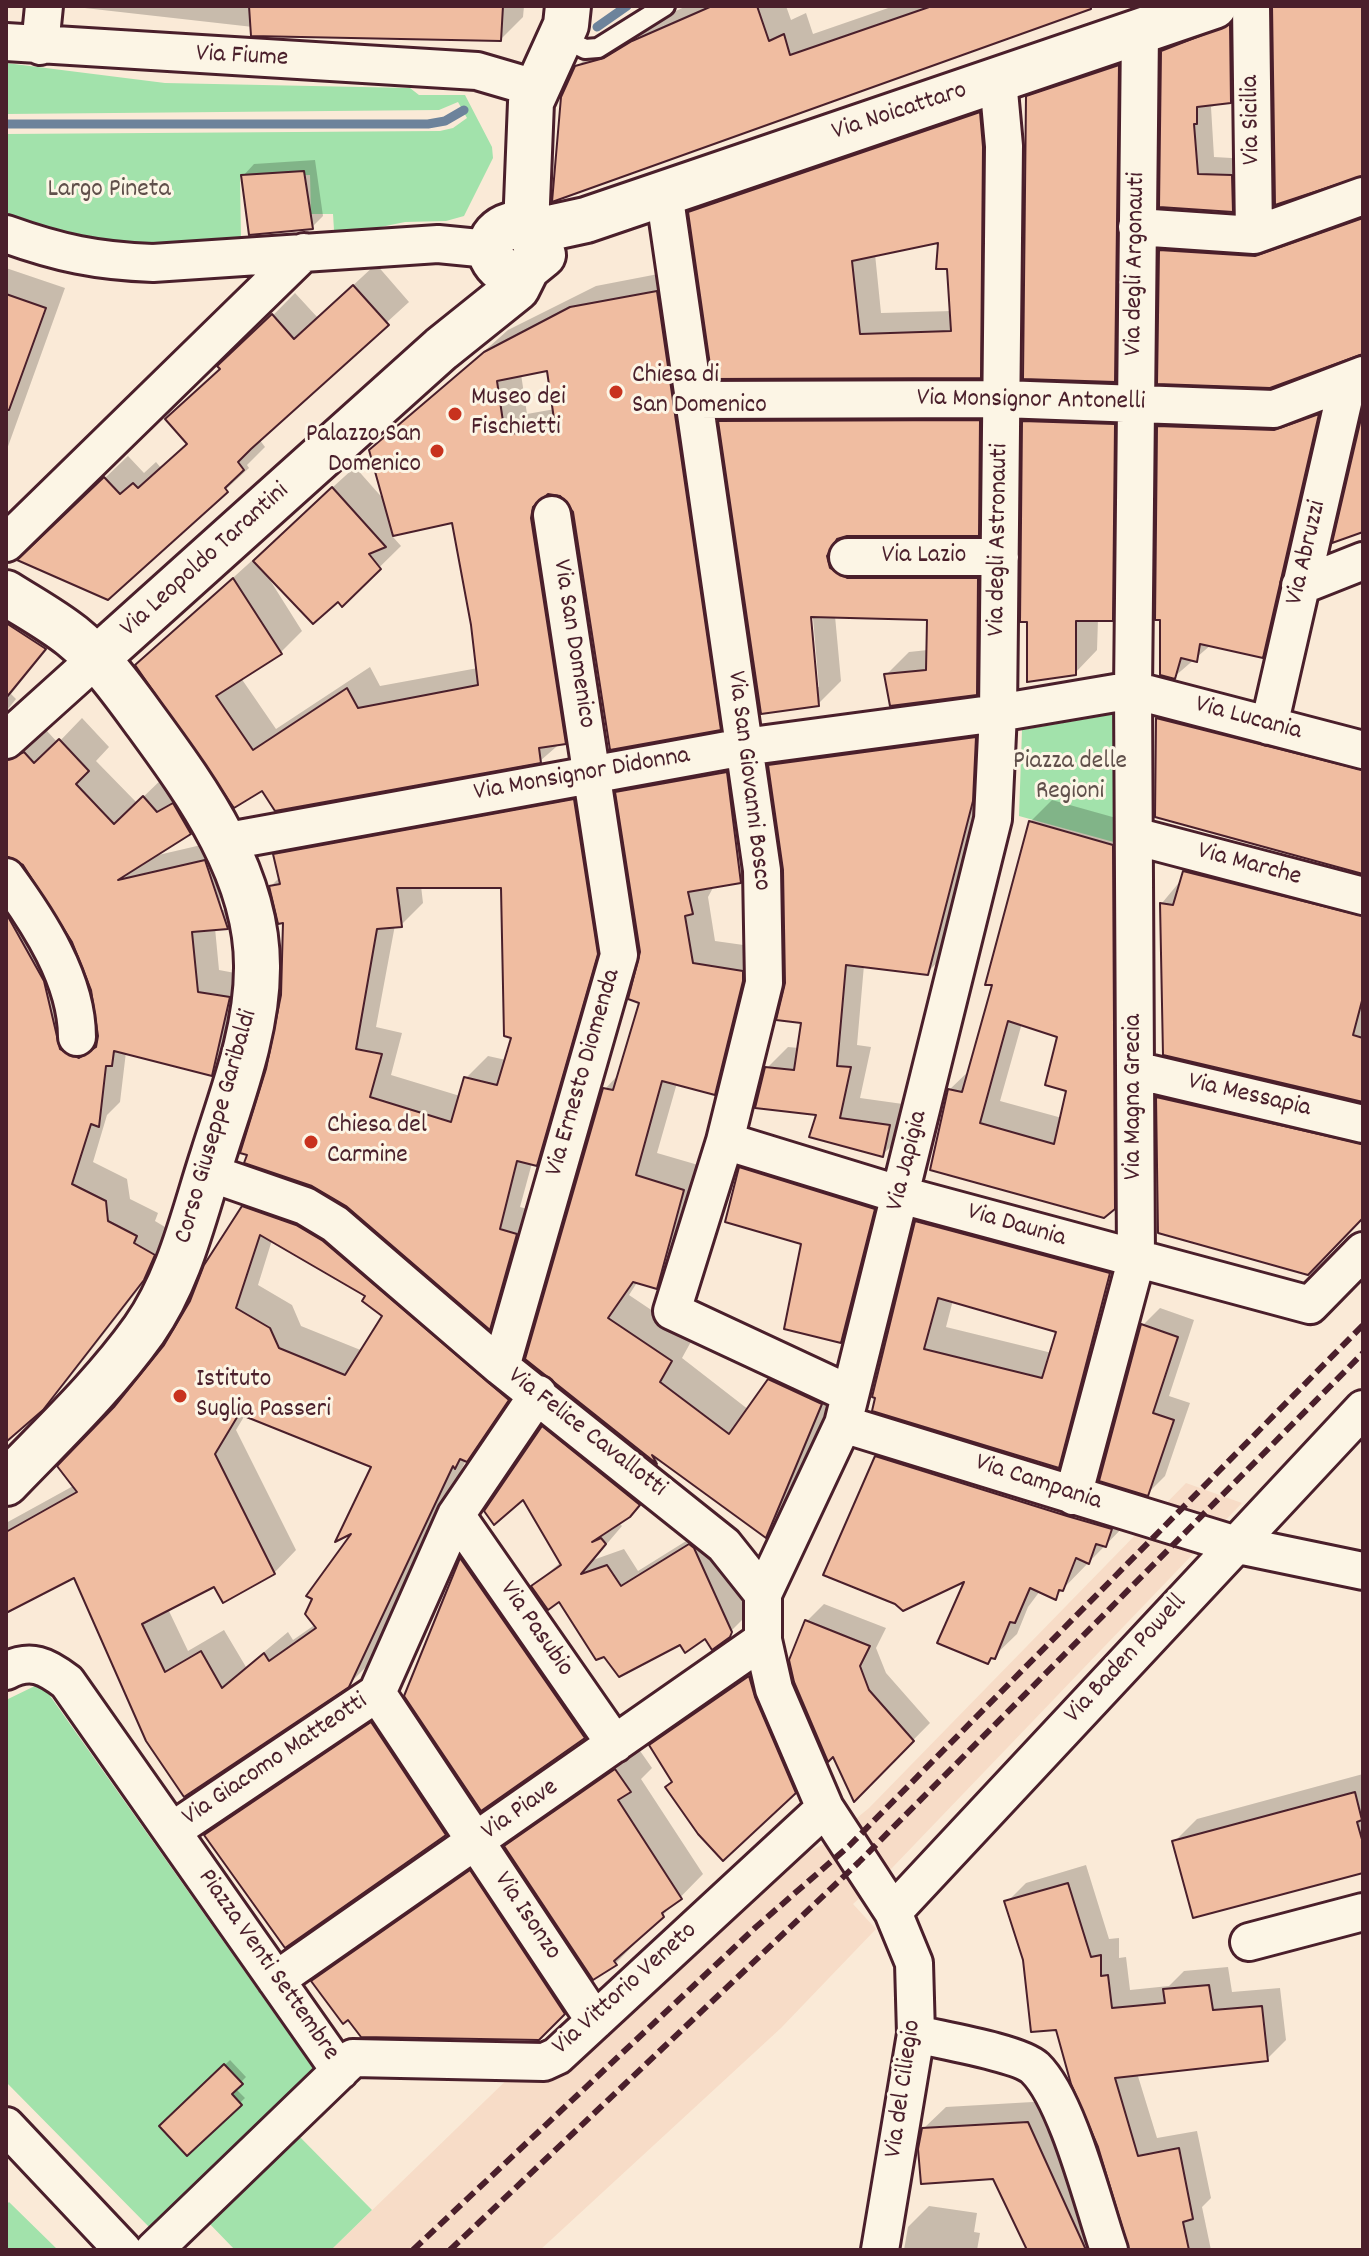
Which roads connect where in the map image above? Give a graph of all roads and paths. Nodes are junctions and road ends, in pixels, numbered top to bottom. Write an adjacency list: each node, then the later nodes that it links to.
1 (44, 6): 7 (street)
2 (665, 6): 5 (lane)
3 (1214, 6): 6 (street, Via Noicattaro)
4 (1251, 6): 14 (street, Via Sicilia)
5 (564, 22): 9 (street)
6 (1140, 31): 8 (street, Via Noicattaro); 12 (street, Via degli Argonauti)
7 (23, 44): 9 (street, Via Fiume)
8 (998, 80): 10 (street, Via Noicattaro); 18 (street, Via degli Astronauti)
9 (535, 88): 15 (street)
10 (664, 192): 15 (street, Via Noicattaro); 19 (street, Via San Giovanni Bosco)
11 (1363, 196): 14 (street)
12 (1137, 227): 14 (street); 20 (street, Via degli Argonauti)
13 (6, 234): 16 (street)
14 (1254, 235)
15 (514, 247): 16 (street); 28 (street, Via Leopoldo Tarantini)
16 (304, 252): 22 (street)
17 (1355, 378): 20 (street, Via Monsignor Antonelli); 26 (street, Via Abruzzi)
18 (1002, 399): 19 (street, Via Monsignor Antonelli); 20 (street, Via Monsignor Antonelli); 24 (street, Via degli Astronauti)
19 (693, 400): 33 (street, Via San Giovanni Bosco)
20 (1135, 405): 29 (street, Via degli Argonauti)
21 (552, 515): 35 (street, Via San Domenico)
22 (6, 543)
23 (848, 557): 24 (street, Via Lazio)
24 (1000, 557): 30 (street, Via degli Astronauti)
25 (1363, 561): 26 (street)
26 (1300, 586): 31 (street, Via Abruzzi)
27 (6, 593): 28 (street, Corso Giuseppe Garibaldi)
28 (96, 659): 32 (street, Via Leopoldo Tarantini); 37 (street, Corso Giuseppe Garibaldi)
29 (1133, 690): 30 (street, Via Monsignor Didonna); 31 (street, Via Lucania); 36 (street, Via Magna Grecia)
30 (998, 713): 33 (street, Via Monsignor Didonna); 45 (street, Via Japigia)
31 (1269, 726): 34 (street, Via Lucania)
32 (6, 740)
33 (744, 747): 35 (street, Via Monsignor Didonna); 43 (street, Via San Giovanni Bosco)
34 (1363, 750)
35 (593, 773): 37 (street, Via Monsignor Didonna); 48 (street, Via Ernesto Diomenda)
36 (1134, 836): 39 (street, Via Marche); 41 (street, Via Magna Grecia)
37 (223, 842): 44 (street, Corso Giuseppe Garibaldi)
38 (6, 877): 40 (street)
39 (1363, 896)
40 (77, 1037)
41 (1135, 1070): 42 (street, Via Messapia); 47 (street, Via Magna Grecia)
42 (1363, 1124)
43 (725, 1141): 45 (street, Via Daunia); 50 (street, Via San Giovanni Bosco)
44 (207, 1172): 48 (street, Via Felice Cavallotti); 52 (street, Corso Giuseppe Garibaldi)
45 (901, 1195): 47 (street, Via Daunia); 50 (street, Via Japigia)
46 (1363, 1251): 47 (street, Via Daunia)
47 (1136, 1261): 53 (street, Via Magna Grecia)
48 (501, 1367): 49 (street, Via Felice Cavallotti)
49 (538, 1394): 54 (street, Via Giacomo Matteotti); 57 (street, Via Felice Cavallotti)
50 (846, 1409): 53 (street, Via Campania); 57 (street, Via Japigia)
51 (1363, 1409): 55 (street, Via Baden Powell)
52 (6, 1483)
53 (1073, 1496): 55 (street, Via Campania)
54 (456, 1515): 60 (street, Via Giacomo Matteotti); 61 (street, Via Pasubio)
55 (1233, 1544): 56 (street, Via Campania); 65 (street, Via Baden Powell)
56 (1363, 1571)
57 (763, 1594): 58 (street)
58 (763, 1640): 61 (street, Via Piave); 62 (street)
59 (6, 1671): 63 (street, Piazza Venti Settembre)
60 (377, 1693): 63 (street, Via Giacomo Matteotti); 64 (street, Via Isonzo)
61 (615, 1744): 64 (street, Via Piave)
62 (825, 1808): 65 (street, Via del Ciliegio); 69 (street, Via Vittorio Veneto)
63 (172, 1831): 68 (street, Piazza Venti Settembre)
64 (476, 1843): 68 (street, Via Piave); 69 (street, Via Isonzo)
65 (893, 1912): 70 (street, Via del Ciliegio)
66 (1363, 1912): 67 (street)
67 (1249, 1942)
68 (276, 1980): 71 (street, Piazza Venti Settembre)
69 (595, 2021): 71 (street, Via Vittorio Veneto)
70 (916, 2034): 75 (street, Via del Ciliegio); 76 (street)
71 (340, 2071): 74 (street)
72 (6, 2126): 73 (street)
73 (123, 2250)
74 (154, 2250)
75 (880, 2250)
76 (1109, 2250)

